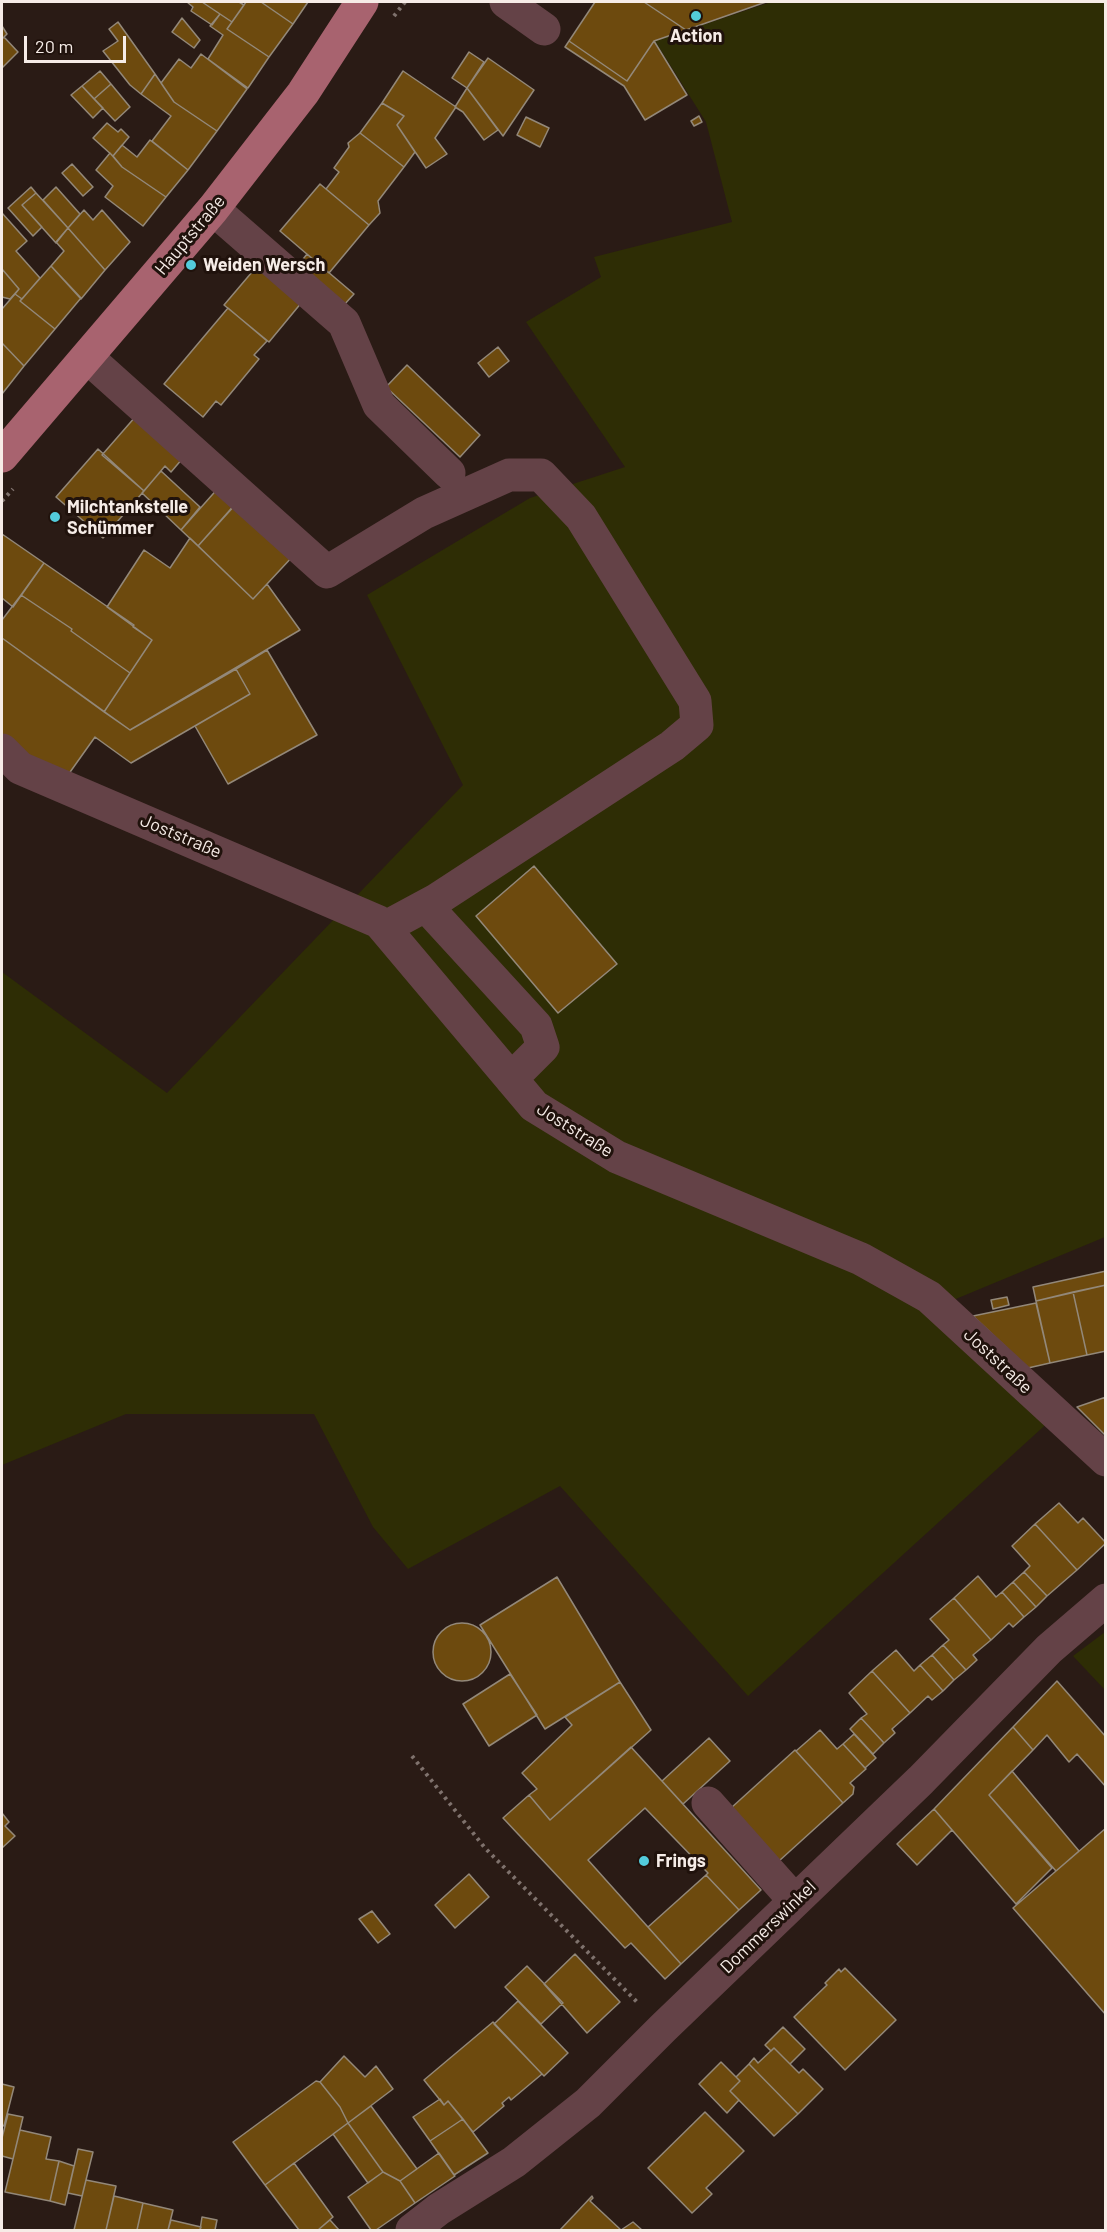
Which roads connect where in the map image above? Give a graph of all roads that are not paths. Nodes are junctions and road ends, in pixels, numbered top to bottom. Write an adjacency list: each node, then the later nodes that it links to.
1 (362, 2): 4 (main road, Hauptstraße)
2 (506, 2): 3 (street)
3 (544, 29)
4 (213, 209): 5 (main road, Hauptstraße); 7 (street)
5 (87, 357): 6 (main road, Hauptstraße); 9 (street)
6 (2, 456)
7 (449, 473)
8 (2, 750): 10 (street, Joststraße)
9 (426, 906): 10 (street); 11 (street)
10 (384, 928): 11 (street, Joststraße)
11 (511, 1078): 12 (street, Joststraße)
12 (1106, 1460)
13 (1106, 1600): 15 (street, Dommerswinkel)
14 (708, 1803): 15 (street)
15 (795, 1901): 16 (street, Dommerswinkel)
16 (412, 2230)

